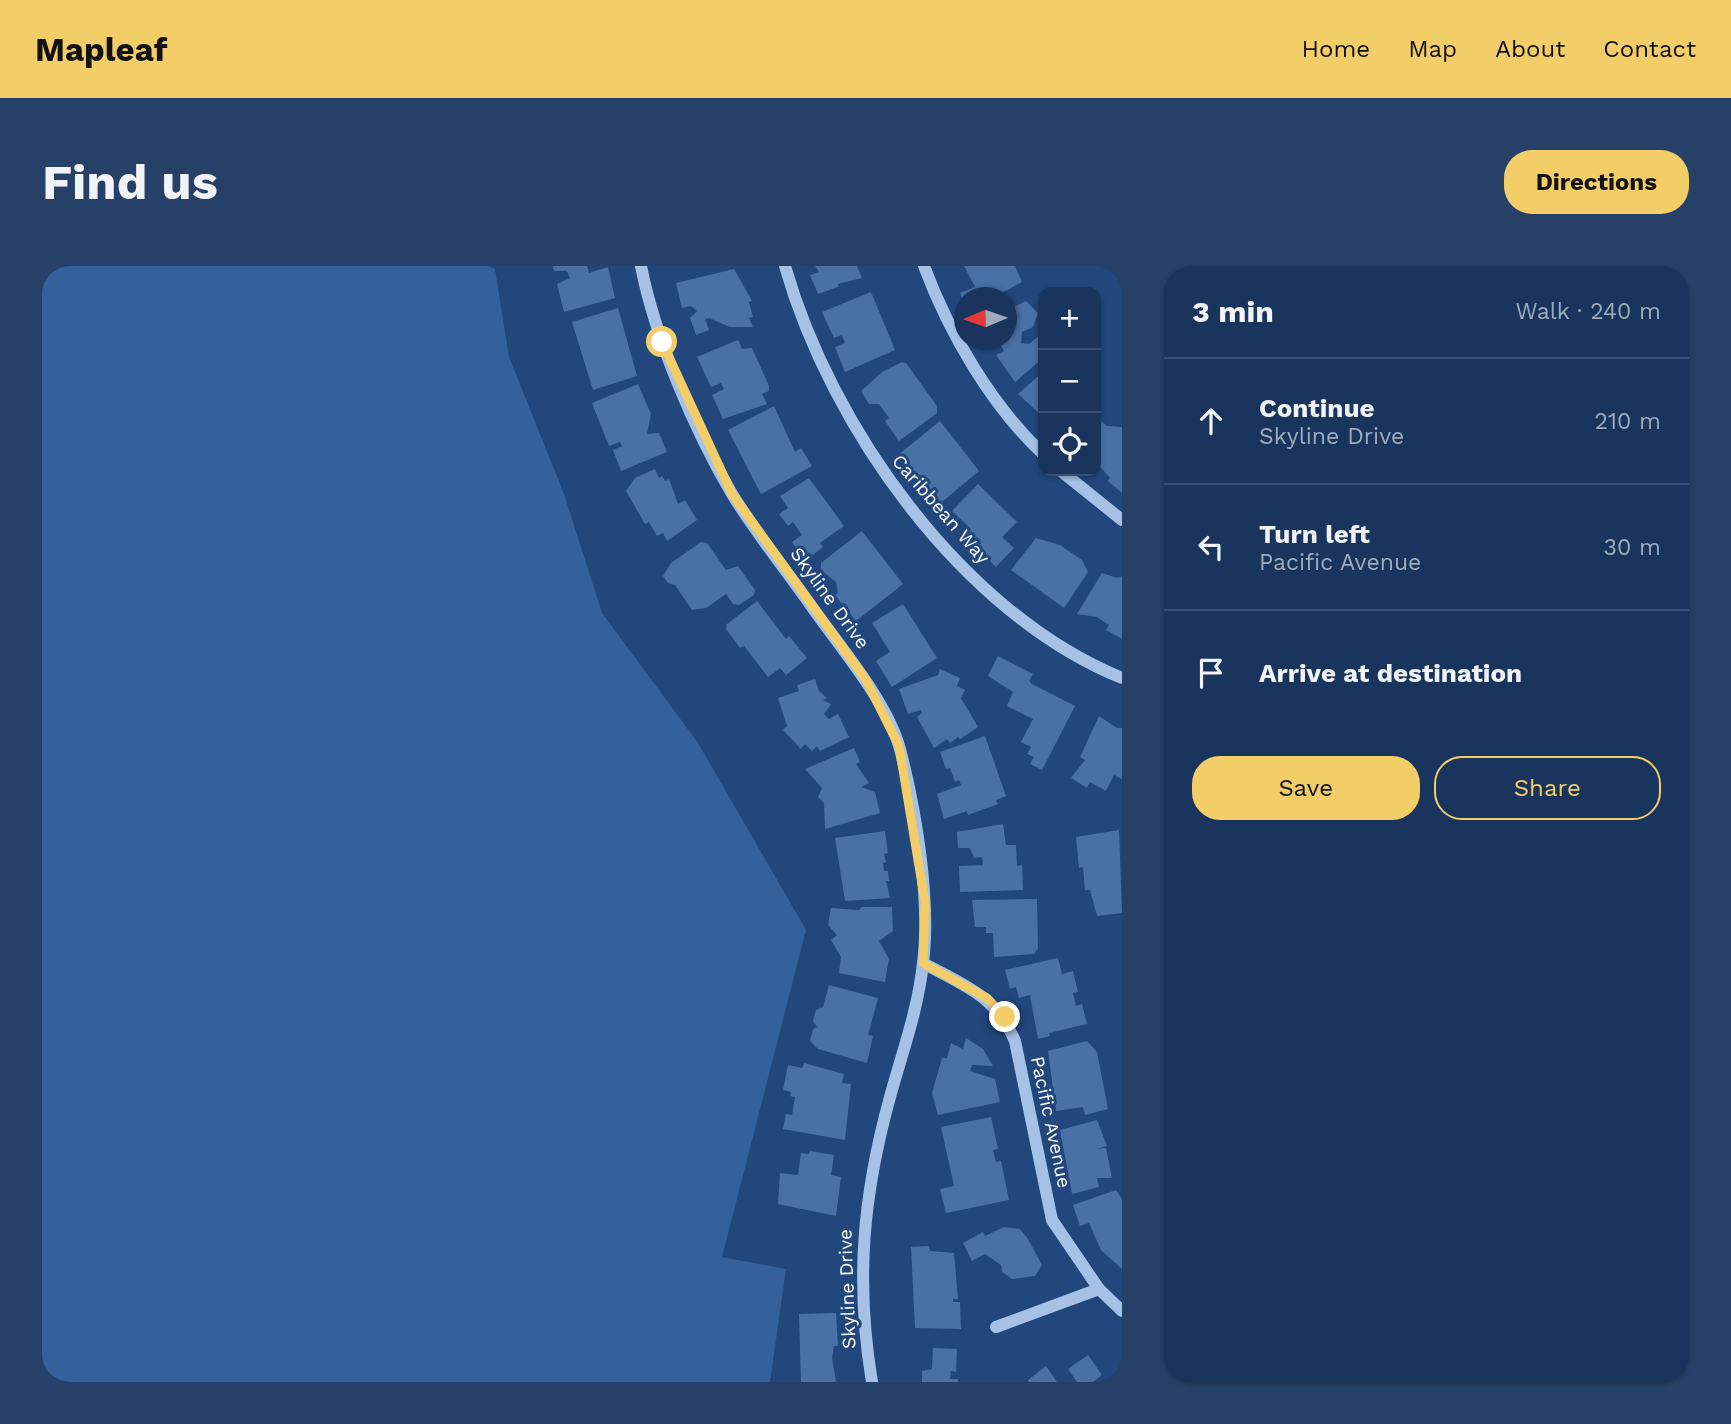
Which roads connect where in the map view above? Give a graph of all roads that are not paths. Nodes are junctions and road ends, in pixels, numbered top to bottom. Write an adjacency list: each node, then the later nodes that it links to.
1 (641, 266): 8 (street, Skyline Drive)
2 (785, 266): 7 (street, Caribbean Way)
3 (924, 266): 4 (street)
4 (1038, 448)
5 (1067, 476): 6 (street)
6 (1122, 520)
7 (1122, 678)
8 (923, 963): 9 (street, Pacific Avenue); 12 (street, Skyline Drive)
9 (1099, 1289): 10 (street, Pacific Avenue); 11 (street)
10 (1122, 1311)
11 (996, 1326)
12 (872, 1382)

